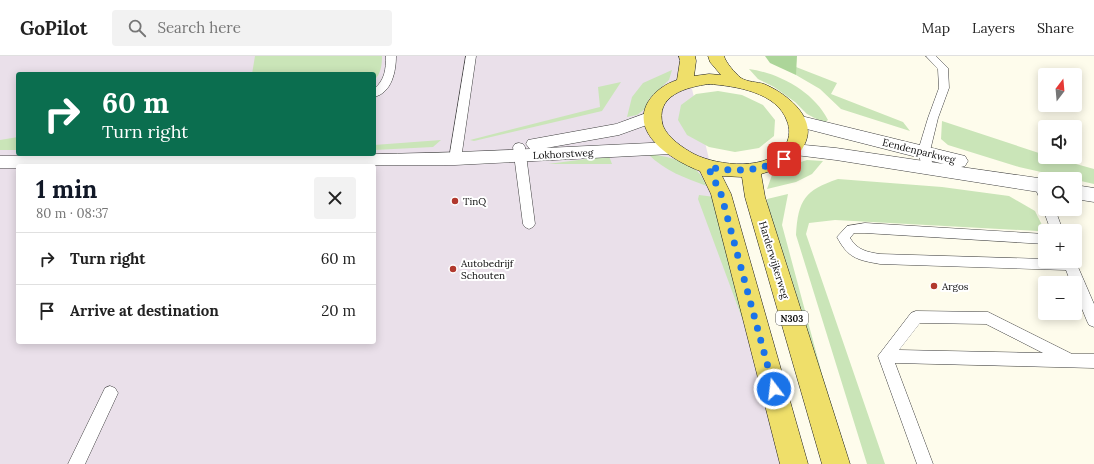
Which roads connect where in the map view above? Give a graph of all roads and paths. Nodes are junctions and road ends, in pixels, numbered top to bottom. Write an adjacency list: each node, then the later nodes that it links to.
1 (390, 56): 8 (lane)
2 (471, 56): 14 (lane)
3 (687, 56): 7 (main road)
4 (716, 56): 6 (main road)
5 (930, 56): 16 (lane)
6 (735, 81): 7 (main road); 10 (main road)
7 (685, 82): 9 (main road)
8 (376, 92)
9 (652, 117): 11 (main road); 13 (street, Lokhorstweg)
10 (797, 120): 12 (main road); 16 (street, Eendenparkweg)
11 (671, 148): 13 (street, Lokhorstweg); 18 (main road)
12 (794, 150): 16 (street, Eendenparkweg); 19 (main road)
13 (520, 152): 14 (street, Lokhorstweg); 23 (lane)
14 (455, 159): 15 (street, Lokhorstweg)
15 (320, 160): 17 (street, Lokhorstweg)
16 (926, 160): 20 (street, Eendenparkweg)
17 (0, 162)
18 (708, 167): 19 (main road); 33 (main road)
19 (751, 170): 34 (main road, Harderwijkerweg / N303)
20 (1038, 189)
21 (1082, 193): 22 (street)
22 (1094, 195)
23 (528, 224)
24 (1038, 239): 25 (lane)
25 (1038, 263)
26 (1071, 268): 27 (lane)
27 (1094, 321)
28 (885, 356): 29 (lane); 29 (lane); 35 (lane)
29 (1071, 360): 30 (lane)
30 (1094, 361)
31 (110, 393): 32 (lane)
32 (76, 464)
33 (794, 464)
34 (836, 464)
35 (925, 464)

